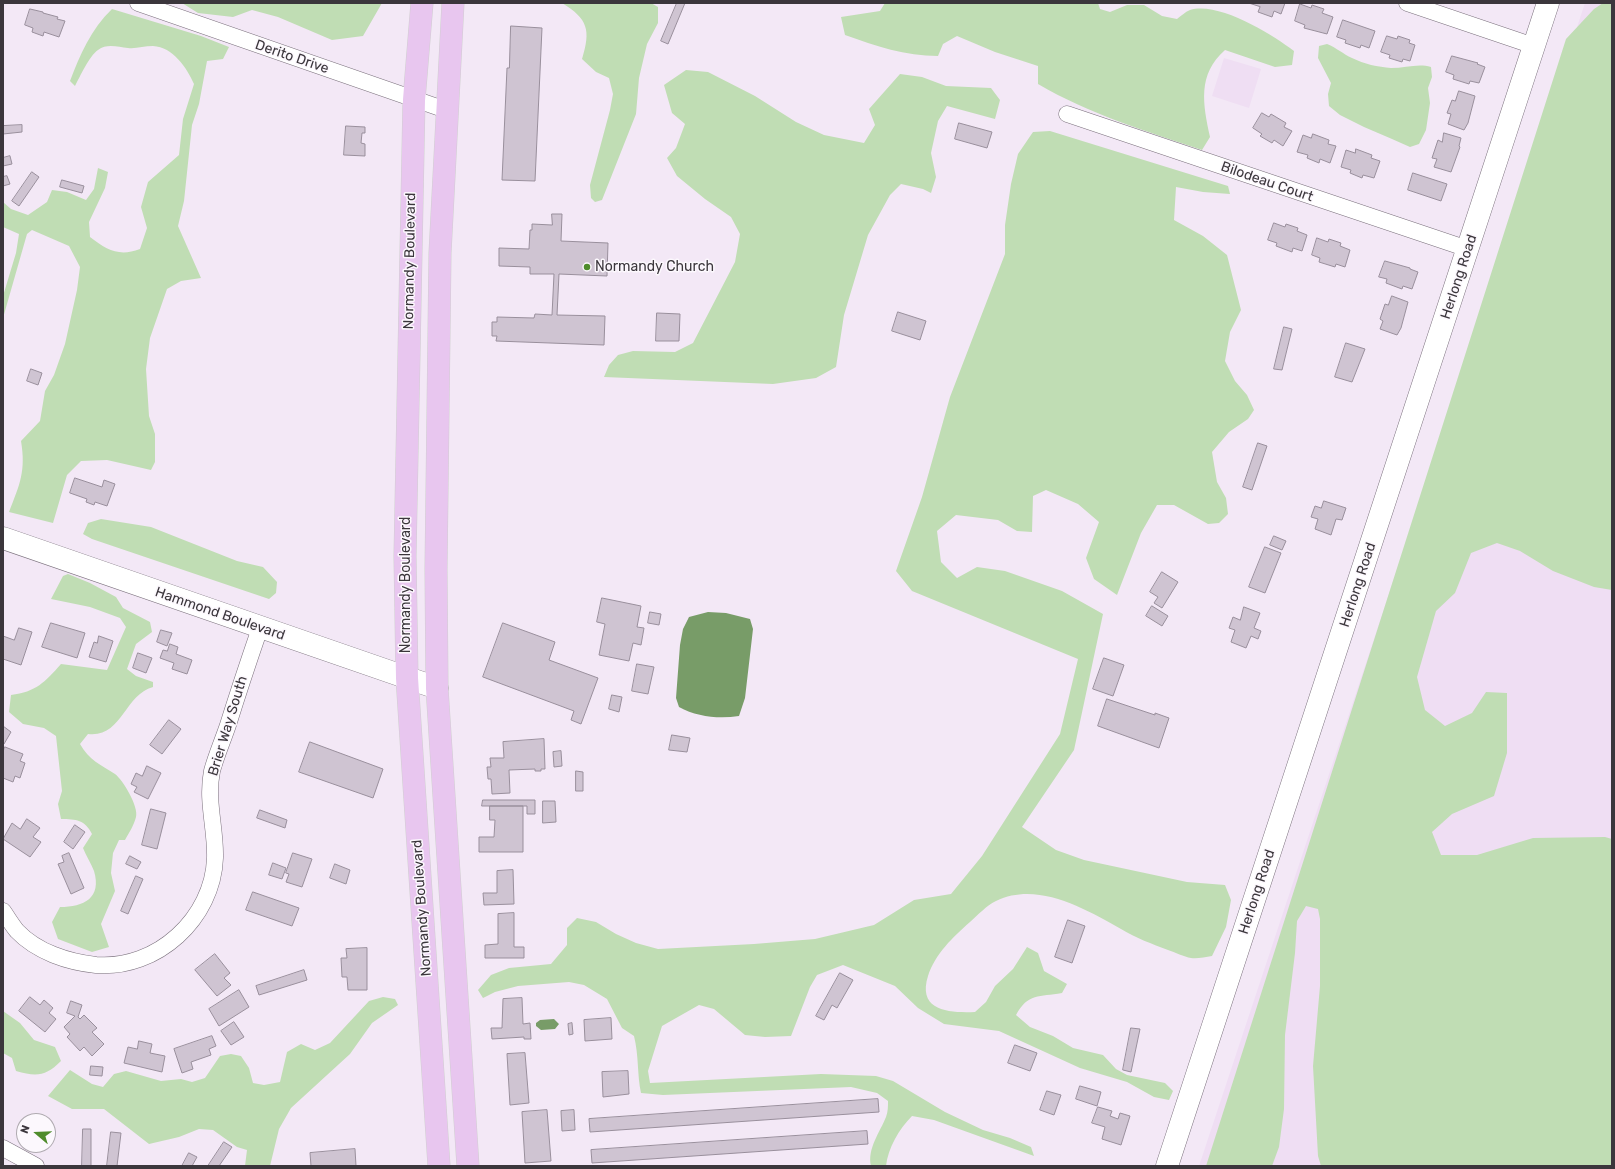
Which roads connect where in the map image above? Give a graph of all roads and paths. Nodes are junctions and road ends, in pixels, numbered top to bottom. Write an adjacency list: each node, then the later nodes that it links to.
1 (138, 3): 7 (street, Derito Drive)
2 (422, 3): 7 (main road, Normandy Boulevard)
3 (453, 3): 8 (main road, Normandy Boulevard)
4 (1407, 3): 6 (street)
5 (1548, 3): 6 (street, Herlong Road)
6 (1534, 46): 10 (street, Herlong Road)
7 (414, 100): 8 (street, Derito Drive); 12 (main road, Normandy Boulevard)
8 (446, 110): 11 (main road, Normandy Boulevard)
9 (1067, 114): 10 (street, Bilodeau Court)
10 (1468, 250): 22 (street, Herlong Road)
11 (438, 396): 12 (main road); 16 (main road, Normandy Boulevard)
12 (408, 397): 15 (main road, Normandy Boulevard)
13 (3, 538): 14 (street, Hammond Boulevard)
14 (260, 628): 15 (street, Hammond Boulevard); 17 (street, Brier Way South)
15 (407, 678): 16 (street, Hammond Boulevard); 20 (main road, Normandy Boulevard)
16 (437, 688): 21 (main road, Normandy Boulevard)
17 (3, 911)
18 (3, 1148): 19 (street)
19 (36, 1166)
20 (439, 1166)
21 (468, 1166)
22 (1167, 1166)

